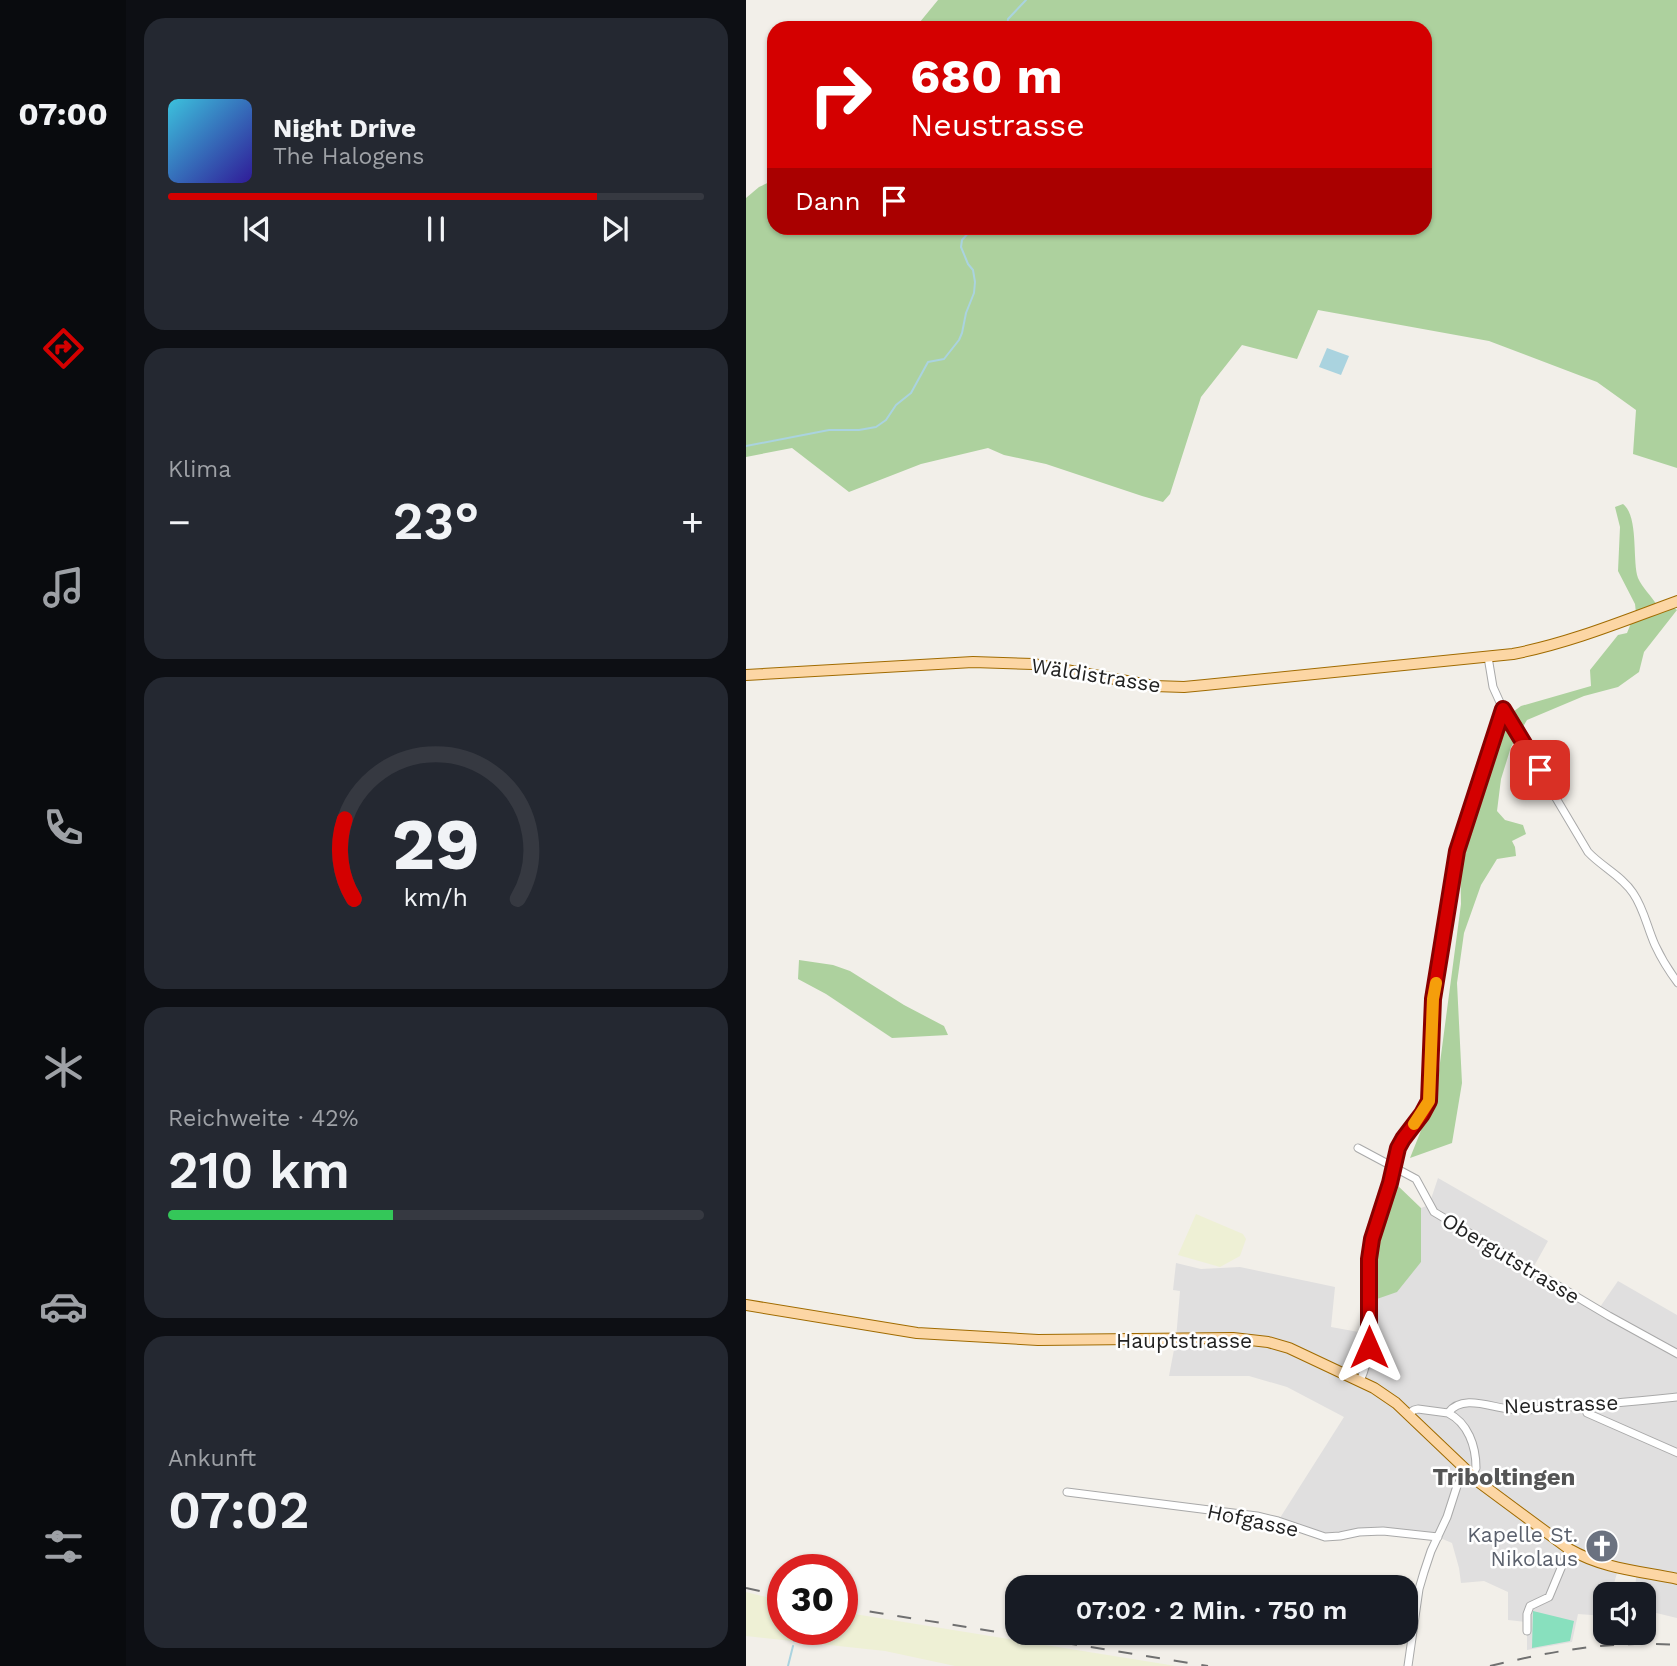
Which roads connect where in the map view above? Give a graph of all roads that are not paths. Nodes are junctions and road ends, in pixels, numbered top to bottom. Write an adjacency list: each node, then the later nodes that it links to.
1 (1678, 601): 2 (main road, Wäldistrasse)
2 (1488, 657): 3 (main road, Wäldistrasse); 4 (street)
3 (746, 675)
4 (1505, 712): 5 (street); 7 (street)
5 (1678, 983)
6 (1358, 1148): 7 (street, Obergutstrasse)
7 (1394, 1168): 9 (street, Obergutstrasse); 10 (street)
8 (746, 1306): 10 (main road, Hauptstrasse)
9 (1678, 1354)
10 (1360, 1381): 14 (main road, Hauptstrasse)
11 (1678, 1397): 12 (street, Neustrasse)
12 (1584, 1406): 13 (street, Neustrasse); 15 (street)
13 (1448, 1413): 14 (street, Neustrasse); 16 (street)
14 (1408, 1414): 16 (main road, Hauptstrasse)
15 (1678, 1453)
16 (1469, 1474): 18 (street); 19 (main road, Hauptstrasse)
17 (1067, 1492): 18 (street, Hofgasse)
18 (1438, 1537): 22 (street)
19 (1569, 1549): 20 (main road, Hauptstrasse); 21 (street)
20 (1678, 1579)
21 (1526, 1631)
22 (1408, 1666)

